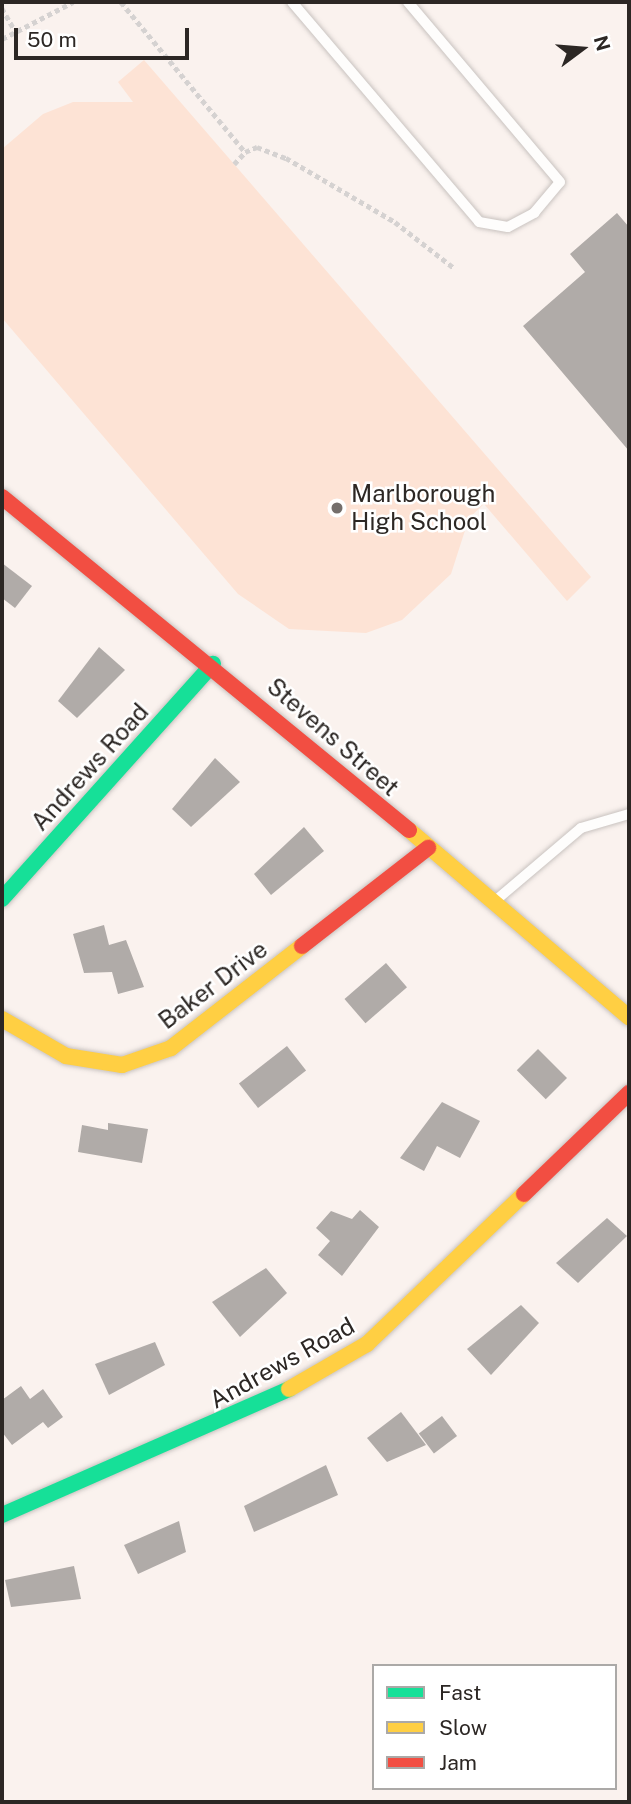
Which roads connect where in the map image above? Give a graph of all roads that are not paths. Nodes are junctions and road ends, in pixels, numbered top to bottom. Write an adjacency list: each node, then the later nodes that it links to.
1 (292, 2): 2 (lane)
2 (408, 2)
3 (2, 497): 4 (street, Stevens Street)
4 (213, 664): 6 (street, Stevens Street); 7 (street, Andrews Road)
5 (629, 814): 8 (lane)
6 (428, 848): 8 (street, Stevens Street); 10 (street, Baker Drive)
7 (2, 899)
8 (493, 902): 9 (street, Stevens Street)
9 (629, 1017)
10 (2, 1018)
11 (629, 1093): 12 (street, Andrews Road)
12 (2, 1515)

